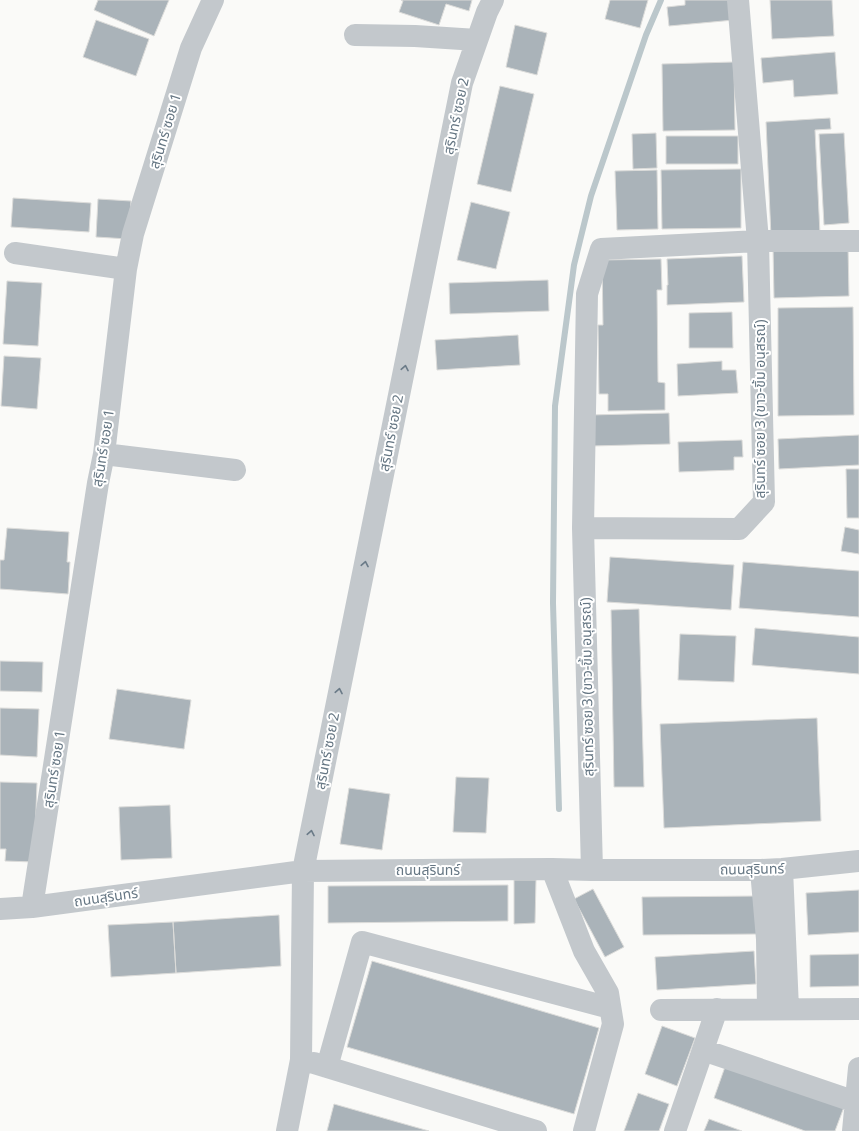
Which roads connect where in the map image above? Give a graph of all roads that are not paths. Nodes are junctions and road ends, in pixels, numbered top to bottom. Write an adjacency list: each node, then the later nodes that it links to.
1 (213, 0): 9 (street, สุรินทร์ ซอย 1)
2 (493, 0): 5 (street, สุรินทร์ ซอย 2)
3 (738, 0): 6 (street, สุรินทร์ ซอย 3 (ขาว-ขิ้ม อนุสรณ์))
4 (355, 35): 5 (street)
5 (477, 40): 17 (street, สุรินทร์ ซอย 2, one-way to 5)
6 (758, 241): 7 (street); 12 (street); 12 (street, สุรินทร์ ซอย 3 (ขาว-ขิ้ม อนุสรณ์))
7 (859, 241)
8 (15, 253): 9 (street)
9 (126, 269): 10 (street, สุรินทร์ ซอย 1)
10 (104, 454): 11 (street); 18 (street, สุรินทร์ ซอย 1)
11 (235, 470)
12 (583, 528): 16 (street, สุรินทร์ ซอย 3 (ขาว-ขิ้ม อนุสรณ์))
13 (859, 861): 15 (street, ถนนสุรินทร์)
14 (552, 869): 16 (street, ถนนสุรินทร์); 17 (street, ถนนสุรินทร์); 20 (street)
15 (772, 869): 16 (street, ถนนสุรินทร์); 22 (street)
16 (592, 870)
17 (303, 871): 18 (street, ถนนสุรินทร์); 26 (street, สุรินทร์ ซอย 2)
18 (32, 907): 19 (street, ถนนสุรินทร์)
19 (0, 909)
20 (610, 1008): 27 (street); 32 (street)
21 (717, 1009): 22 (street); 24 (street); 25 (street)
22 (778, 1009): 23 (street)
23 (859, 1009)
24 (661, 1010)
25 (703, 1050): 29 (street); 33 (street)
26 (301, 1060): 27 (street); 30 (street, สุรินทร์ ซอย 2)
27 (327, 1067): 31 (street)
28 (859, 1068): 29 (street)
29 (856, 1102): 34 (street)
30 (287, 1131)
31 (536, 1131)
32 (584, 1131)
33 (675, 1131)
34 (853, 1131)

